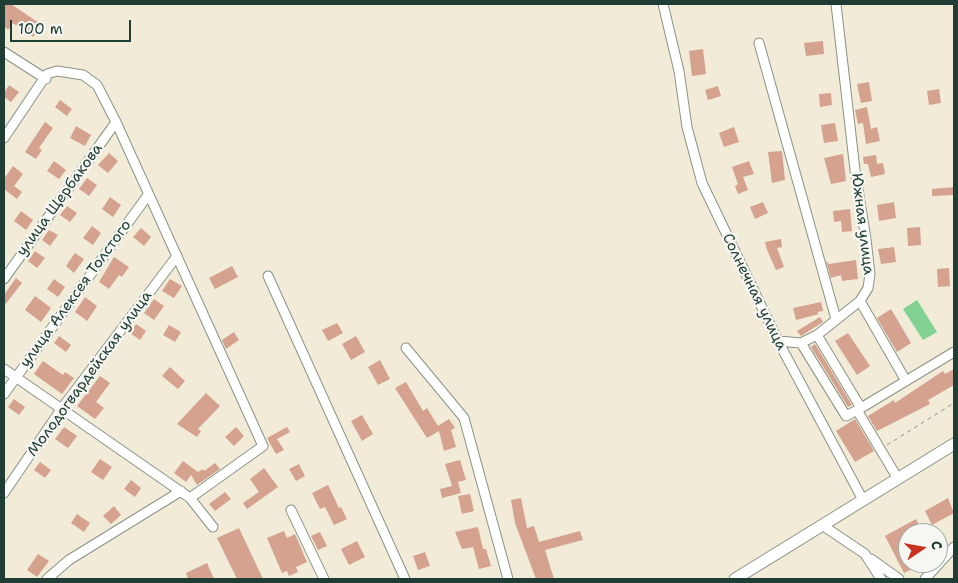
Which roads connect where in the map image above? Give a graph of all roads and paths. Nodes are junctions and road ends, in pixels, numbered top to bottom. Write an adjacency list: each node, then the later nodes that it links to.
1 (663, 4): 15 (street, Солнечная улица)
2 (836, 4): 12 (street, Южная улица)
3 (758, 43): 13 (street)
4 (4, 52): 5 (street)
5 (46, 79): 6 (street); 7 (street)
6 (116, 122): 8 (street); 11 (street, улица Щербакова)
7 (4, 138)
8 (148, 195): 9 (street); 20 (street, улица Алексея Толстого)
9 (177, 256): 24 (street, Молодогвардейская улица); 31 (street)
10 (268, 276): 40 (street)
11 (4, 279)
12 (860, 301): 13 (street); 21 (street)
13 (836, 319): 14 (street)
14 (817, 335): 16 (street); 25 (street)
15 (778, 341): 16 (street); 32 (street, Солнечная улица)
16 (801, 343): 25 (street)
17 (406, 348): 41 (street)
18 (954, 352): 21 (street)
19 (4, 369): 20 (street)
20 (16, 378): 22 (street, улица Алексея Толстого); 24 (street)
21 (906, 381): 25 (street)
22 (4, 394)
23 (954, 403): 27 (path)
24 (62, 408): 29 (street); 30 (street, Молодогвардейская улица)
25 (859, 409): 27 (street)
26 (954, 444): 28 (main road)
27 (880, 449): 28 (street)
28 (898, 479): 32 (main road)
29 (180, 491): 31 (street); 38 (street)
30 (4, 493)
31 (190, 498): 35 (street)
32 (863, 500): 34 (main road)
33 (291, 510): 39 (street)
34 (822, 525): 37 (street); 42 (main road)
35 (213, 527)
36 (954, 548): 45 (street)
37 (865, 554): 43 (street); 44 (street)
38 (47, 579)
39 (324, 579)
40 (405, 579)
41 (508, 579)
42 (735, 579)
43 (882, 579)
44 (899, 579)
45 (925, 579)

